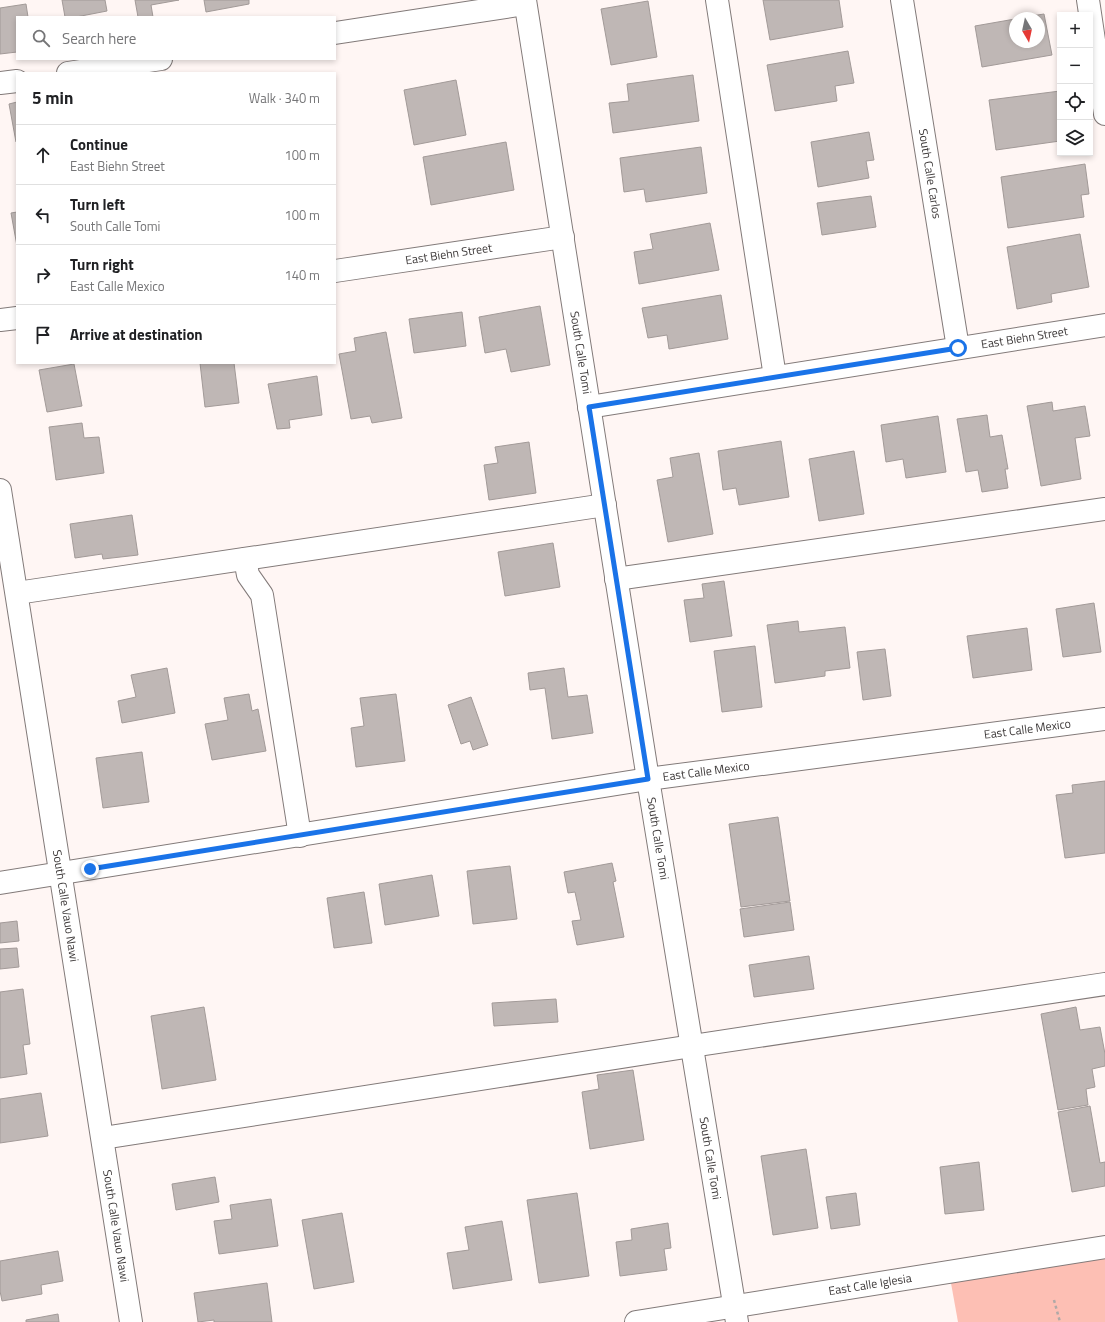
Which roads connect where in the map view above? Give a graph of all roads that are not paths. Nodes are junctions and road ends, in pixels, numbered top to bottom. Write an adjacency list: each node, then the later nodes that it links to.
1 (717, 0): 17 (street)
2 (902, 0): 16 (street, South Calle Carlos)
3 (1088, 0): 10 (street)
4 (525, 2): 5 (street); 11 (street, South Calle Tomi)
5 (336, 33)
6 (153, 60): 7 (street)
7 (75, 72)
8 (16, 81): 9 (street)
9 (0, 83)
10 (1105, 114)
11 (563, 237): 12 (street, East Biehn Street); 18 (street, South Calle Tomi)
12 (336, 271)
13 (16, 318): 14 (street)
14 (0, 320)
15 (1105, 325): 16 (street, East Biehn Street)
16 (958, 348): 17 (street, East Biehn Street)
17 (775, 377): 18 (street, East Biehn Street)
18 (589, 407): 20 (street, South Calle Tomi)
19 (0, 490): 24 (street, South Calle Vauo Nawi)
20 (604, 506): 22 (street); 23 (street, South Calle Tomi)
21 (1105, 509): 23 (street)
22 (245, 559): 24 (street); 27 (street)
23 (616, 579): 26 (street, South Calle Tomi)
24 (17, 593): 28 (street, South Calle Vauo Nawi)
25 (1105, 719): 26 (street, East Calle Mexico)
26 (648, 779): 27 (street, East Calle Mexico); 31 (street, South Calle Tomi)
27 (300, 836): 28 (street, East Calle Mexico)
28 (61, 874): 29 (street, East Calle Mexico); 32 (street, South Calle Vauo Nawi)
29 (0, 883)
30 (1105, 984): 31 (street)
31 (692, 1046): 32 (street); 34 (street, South Calle Tomi)
32 (103, 1138): 35 (street, South Calle Vauo Nawi)
33 (1105, 1247): 34 (street, East Calle Iglesia)
34 (736, 1314): 36 (street, East Calle Iglesia)
35 (131, 1322)
36 (636, 1322)

